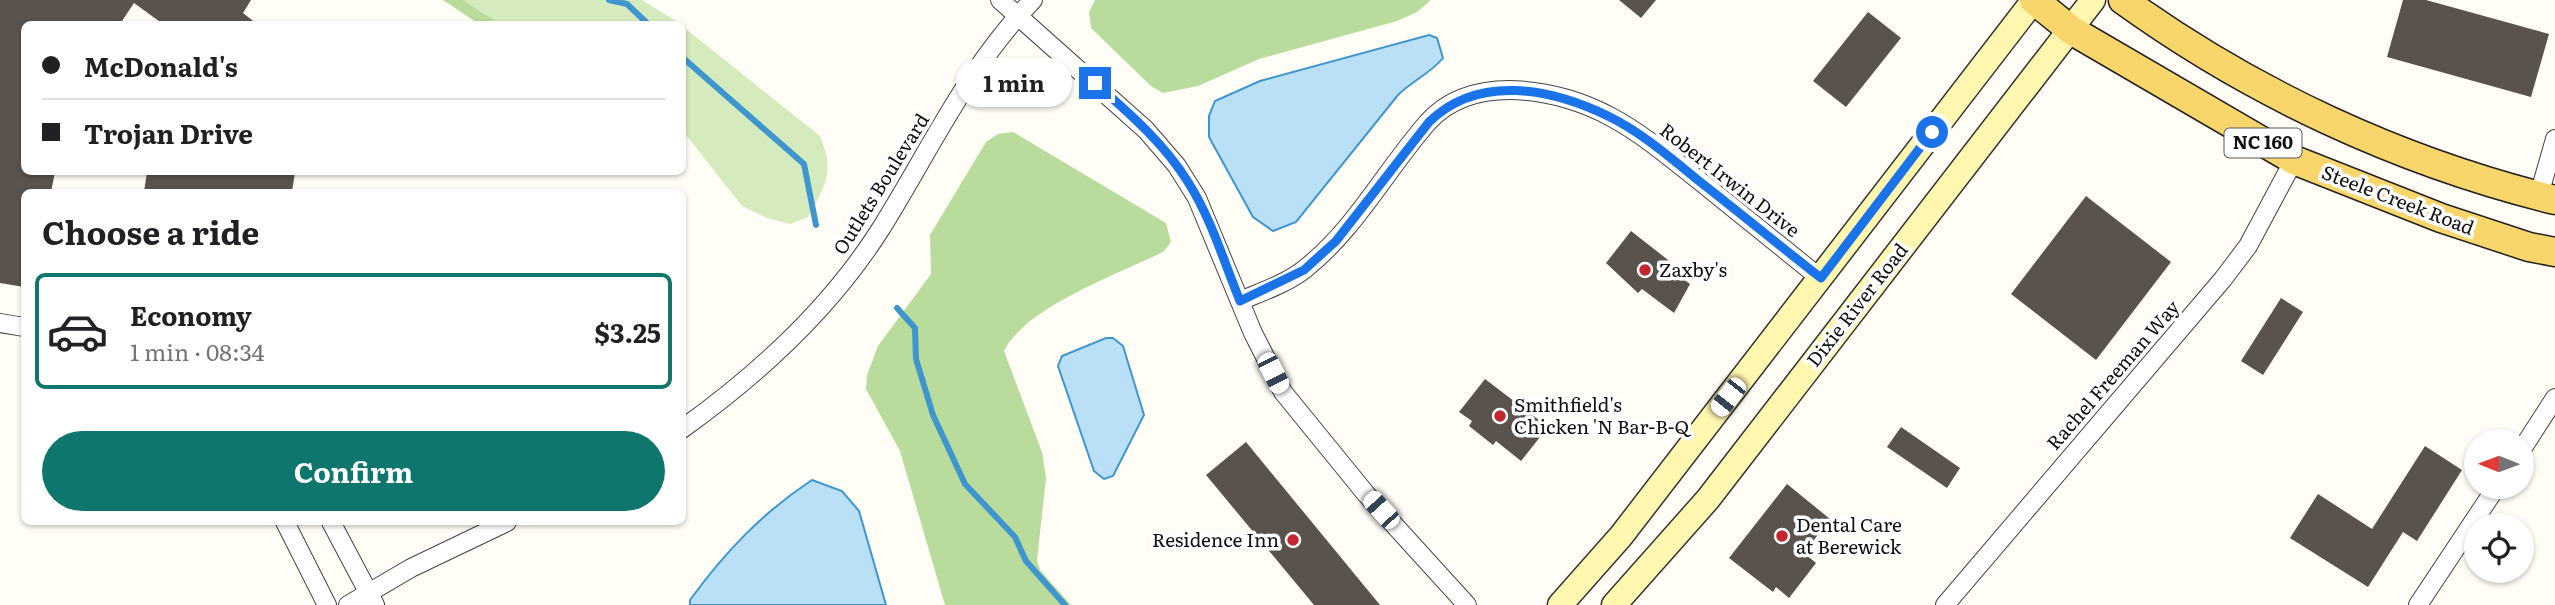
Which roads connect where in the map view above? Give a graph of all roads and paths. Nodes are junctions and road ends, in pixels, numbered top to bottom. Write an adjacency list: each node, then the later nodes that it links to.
1 (1000, 0): 6 (street)
2 (1033, 0): 6 (street, Outlets Boulevard)
3 (2034, 0): 7 (main road, Steele Creek Road / NC 160); 12 (street)
4 (2093, 0): 7 (street, Dixie River Road)
5 (2123, 0): 10 (main road, NC 160)
6 (1018, 16): 13 (street); 17 (street, Outlets Boulevard)
7 (2071, 30): 9 (main road, Steele Creek Road / NC 160); 28 (street, Dixie River Road)
8 (2555, 139): 10 (street)
9 (2294, 160): 11 (main road, Steele Creek Road / NC 160); 29 (street, Rachel Freeman Way)
10 (2547, 198)
11 (2555, 251)
12 (1821, 278): 13 (street, Robert Irwin Drive); 27 (street)
13 (1240, 301): 26 (street)
14 (0, 323): 15 (street)
15 (21, 326)
16 (2555, 398): 18 (street)
17 (686, 426)
18 (2534, 430)
19 (2488, 499): 30 (street)
20 (287, 525): 24 (street)
21 (333, 525): 23 (street)
22 (502, 525): 23 (street)
23 (371, 599): 25 (street)
24 (327, 605)
25 (348, 605)
26 (1467, 605)
27 (1560, 605)
28 (1614, 605)
29 (1945, 605)
30 (2418, 605)

